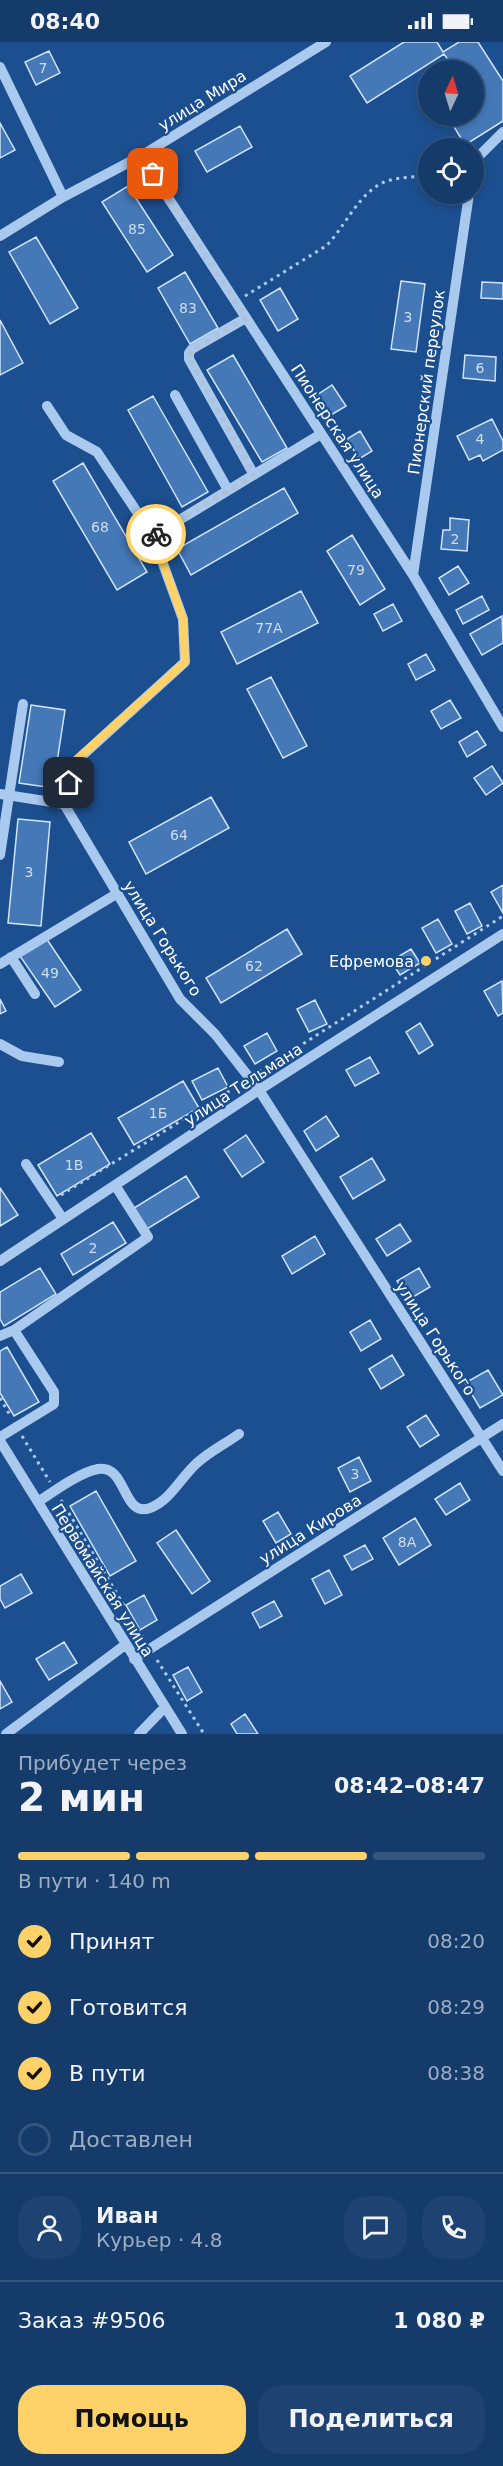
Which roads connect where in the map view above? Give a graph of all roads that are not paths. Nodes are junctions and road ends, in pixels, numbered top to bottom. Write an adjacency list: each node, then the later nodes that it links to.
1 (326, 42): 5 (street, улица Мира)
2 (0, 67): 6 (street)
3 (503, 132): 4 (street)
4 (484, 151)
5 (141, 156): 6 (street, улица Мира); 9 (street, Пионерская улица)
6 (63, 197): 8 (street, улица Мира)
7 (468, 204): 16 (street, Пионерский переулок)
8 (0, 236)
9 (246, 318): 12 (street, Пионерская улица); 13 (street)
10 (175, 395): 14 (street)
11 (47, 406): 15 (street)
12 (321, 434): 13 (street); 16 (street, Пионерская улица)
13 (254, 475): 14 (street)
14 (228, 490): 15 (street)
15 (153, 536): 20 (street)
16 (413, 575): 18 (street, Пионерская улица)
17 (23, 704): 19 (street)
18 (503, 727)
19 (5, 795): 20 (street); 21 (street)
20 (64, 804): 22 (street, улица Горького)
21 (0, 855)
22 (118, 893): 24 (street); 29 (street, улица Горького)
23 (503, 934): 29 (street, улица Тельмана)
24 (11, 957): 25 (street); 26 (street)
25 (0, 964)
26 (35, 994)
27 (0, 1044): 28 (street)
28 (59, 1062)
29 (259, 1090): 31 (street, улица Тельмана); 38 (street, улица Горького)
30 (26, 1164): 32 (street)
31 (116, 1185): 32 (street, улица Тельмана); 34 (street)
32 (63, 1219): 33 (street, улица Тельмана)
33 (0, 1261)
34 (14, 1330): 35 (street); 39 (street)
35 (0, 1336)
36 (503, 1424): 38 (street, улица Кирова)
37 (238, 1434): 41 (street)
38 (482, 1438): 40 (street, улица Горького); 43 (street, улица Кирова)
39 (0, 1439): 41 (street, Первомайская улица)
40 (503, 1471)
41 (38, 1502): 42 (street, Первомайская улица)
42 (125, 1645): 43 (street, Первомайская улица); 45 (street)
43 (134, 1659): 44 (street, Первомайская улица)
44 (165, 1707): 46 (street); 47 (street, Первомайская улица)
45 (6, 1734)
46 (139, 1734)
47 (182, 1734)

